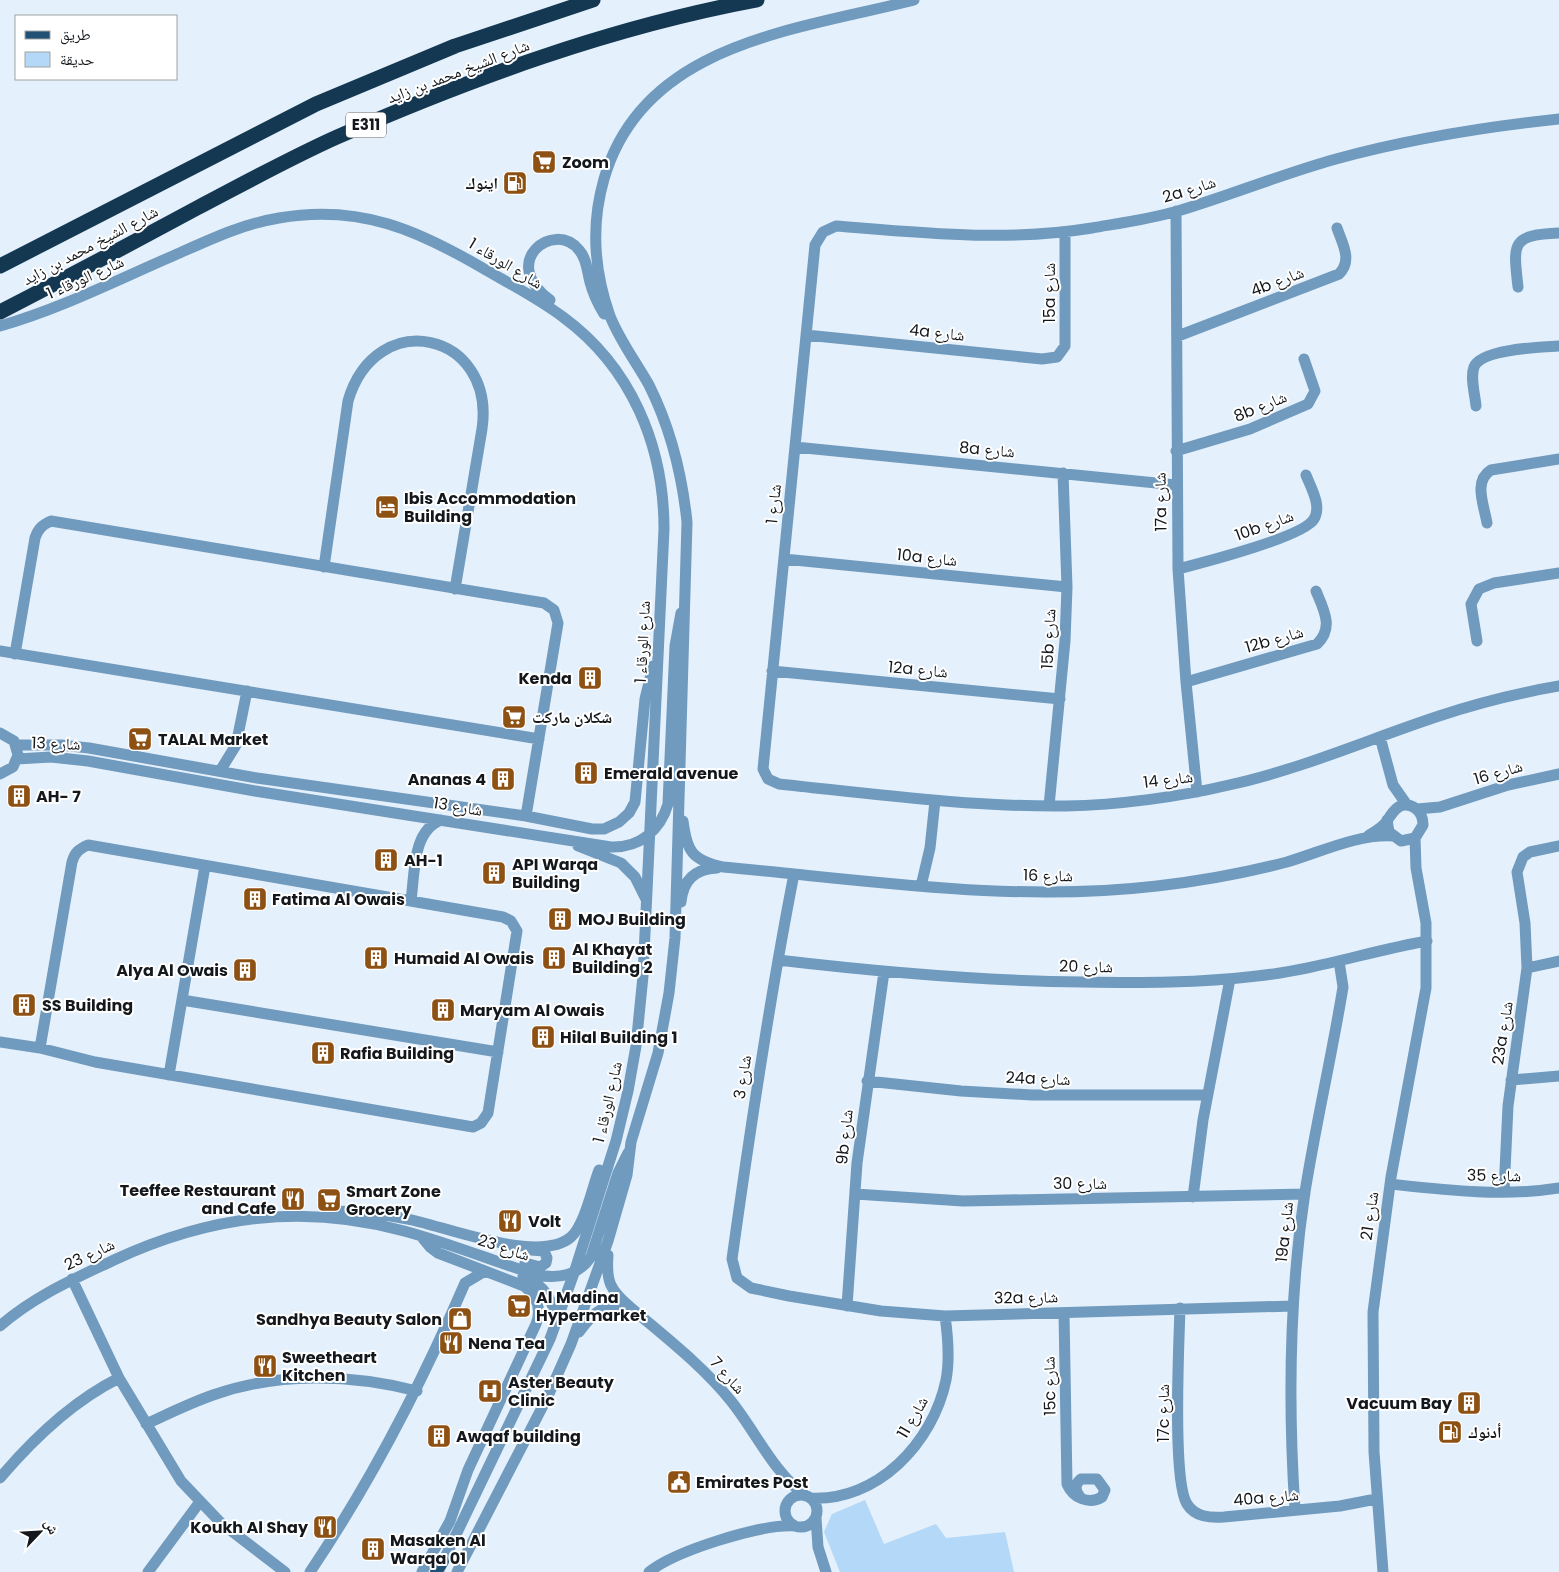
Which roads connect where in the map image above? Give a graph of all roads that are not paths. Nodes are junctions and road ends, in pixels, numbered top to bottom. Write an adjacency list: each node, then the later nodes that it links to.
1 (594, 0): 10 (highway, شارع الشيخ محمد بن زايد / E311)
2 (757, 0): 12 (highway, شارع الشيخ محمد بن زايد / E311)
3 (914, 0): 14 (street, شارع الورقاء 1)
4 (1559, 119): 5 (street, 2a شارع)
5 (1176, 211): 8 (street, 2a شارع); 16 (street, 17a شارع)
6 (1337, 228): 16 (street, 4b شارع)
7 (823, 232): 8 (street, 2a شارع); 15 (street, شارع 1)
8 (1065, 232): 19 (street, 15a شارع)
9 (1559, 233): 11 (street)
10 (0, 266)
11 (1518, 287)
12 (0, 312)
13 (0, 326): 17 (street, شارع الورقاء 1)
14 (615, 327): 17 (street); 36 (street, شارع الورقاء 1)
15 (806, 335): 19 (street, 4a شارع); 22 (street, شارع 1)
16 (1178, 336): 23 (street, 17a شارع)
17 (589, 339): 38 (street, شارع الورقاء 1)
18 (1559, 346): 21 (street)
19 (1062, 352)
20 (1304, 358): 23 (street, 8b شارع)
21 (1476, 406)
22 (795, 447): 25 (street, 8a شارع); 29 (street, شارع 1)
23 (1176, 451): 27 (street, 17a شارع)
24 (1559, 459): 28 (street)
25 (1063, 473): 27 (street, 8a شارع); 33 (street, 15b شارع)
26 (1306, 476): 31 (street, 10b شارع)
27 (1176, 485): 31 (street, 17a شارع)
28 (1487, 522)
29 (784, 559): 33 (street, 10a شارع); 41 (street, شارع 1)
30 (324, 567): 34 (street); 34 (street); 40 (street)
31 (1178, 569): 42 (street, 17a شارع)
32 (1559, 573): 37 (street)
33 (1067, 587): 45 (street, 15b شارع)
34 (455, 589): 47 (street)
35 (1316, 591): 42 (street, 12b شارع)
36 (686, 597): 59 (street, شارع الورقاء 1); 69 (street, شارع 13)
37 (1477, 641)
38 (659, 647): 66 (street, شارع 13); 69 (street, شارع الورقاء 1)
39 (0, 651): 40 (street)
40 (15, 654): 44 (street)
41 (772, 672): 45 (street, 12a شارع); 56 (street, شارع 1)
42 (1186, 682): 58 (street, 17a شارع)
43 (1559, 686): 48 (street, شارع 14)
44 (246, 691): 47 (street); 50 (street)
45 (1060, 699): 62 (street, 15b شارع)
46 (0, 733): 49 (street)
47 (538, 739): 66 (street)
48 (1377, 739): 57 (street); 58 (street, شارع 14)
49 (16, 745): 51 (street); 52 (street, شارع 13)
50 (236, 745): 52 (street); 55 (street)
51 (17, 759): 54 (street); 64 (street, شارع 13)
52 (220, 771): 55 (street, شارع 13)
53 (1559, 774): 61 (street, شارع 16)
54 (2, 775)
55 (244, 775): 66 (street, شارع 13)
56 (768, 779): 60 (street, شارع 14)
57 (1393, 785): 63 (street); 65 (street)
58 (1197, 792): 62 (street, شارع 14)
59 (679, 800): 77 (street, شارع 16); 83 (street, شارع الورقاء 1)
60 (935, 801): 62 (street, شارع 14); 80 (street)
61 (1448, 805): 63 (street, شارع 16); 68 (street, شارع 16)
62 (1050, 806)
63 (1412, 807): 65 (street); 68 (street)
64 (408, 815): 67 (street, شارع 13); 73 (street)
65 (1390, 815): 70 (street, شارع 16); 72 (street)
66 (526, 816)
67 (441, 820): 73 (street); 74 (street, شارع 13)
68 (1423, 825): 71 (street)
69 (649, 835): 74 (street, شارع 13); 82 (street, شارع الورقاء 1)
70 (1366, 837): 72 (street, شارع 16); 80 (street, شارع 16)
71 (1415, 838): 72 (street); 78 (street, شارع 21)
72 (1397, 839): 78 (street, شارع 21)
73 (420, 840): 81 (street)
74 (568, 840): 82 (street)
75 (1559, 846): 88 (street, 23a شارع)
76 (205, 866): 81 (street); 91 (street); 93 (street)
77 (724, 867): 79 (street, شارع 16); 83 (street, شارع 16)
78 (1416, 868): 84 (street, شارع 21)
79 (791, 873): 80 (street, شارع 16); 85 (street, شارع 3)
80 (926, 886)
81 (411, 900): 94 (street)
82 (647, 902): 100 (street, شارع الورقاء 1)
83 (675, 938): 101 (street, شارع الورقاء 1)
84 (1427, 945): 86 (street, شارع 20); 102 (street, شارع 21)
85 (778, 960): 89 (street, شارع 20); 119 (street, شارع 3)
86 (1339, 961): 90 (street, شارع 20); 106 (street, 19a شارع)
87 (1559, 961): 88 (street)
88 (1527, 968): 97 (street, 23a شارع)
89 (884, 972): 90 (street, شارع 20); 98 (street, 9b شارع)
90 (1230, 979): 99 (street)
91 (182, 1000): 94 (street); 95 (street)
92 (0, 1042): 93 (street)
93 (40, 1048): 95 (street)
94 (498, 1052): 95 (street)
95 (169, 1075)
96 (1559, 1076): 97 (street)
97 (1511, 1080): 104 (street, 23a شارع)
98 (868, 1081): 99 (street, 24a شارع); 105 (street, 9b شارع)
99 (1207, 1095): 107 (street)
100 (616, 1140): 111 (street, شارع 23); 116 (street, شارع الورقاء 1)
101 (630, 1150): 110 (street, شارع الورقاء 1); 116 (street)
102 (1390, 1180): 104 (street, شارع 35); 143 (street, شارع 21)
103 (1559, 1188): 104 (street, شارع 35)
104 (1504, 1192)
105 (855, 1194): 107 (street, شارع 30); 120 (street, 9b شارع)
106 (1305, 1194): 107 (street, شارع 30); 121 (street, 19a شارع)
107 (1193, 1197)
108 (290, 1215): 109 (street, شارع 23); 111 (street, شارع 23); 117 (street, شارع 23)
109 (421, 1236): 112 (street, شارع 23); 113 (street)
110 (608, 1241): 123 (street, شارع 7); 129 (street, شارع الورقاء 1)
111 (492, 1242): 112 (street)
112 (448, 1245): 114 (street, شارع 23)
113 (457, 1260): 115 (street); 118 (street)
114 (502, 1264): 116 (street, شارع 23); 126 (street)
115 (485, 1271): 118 (street); 130 (street)
116 (574, 1273): 126 (street, شارع الورقاء 1)
117 (69, 1281): 127 (street, شارع 23); 131 (street)
118 (465, 1283): 132 (street)
119 (763, 1290): 120 (street, 32a شارع)
120 (847, 1306): 125 (street, 32a شارع)
121 (1292, 1306): 122 (street, 32a شارع); 146 (street, 19a شارع)
122 (1180, 1308): 124 (street, 32a شارع); 147 (street, 17c شارع)
123 (633, 1309): 129 (street); 135 (street, شارع 7)
124 (1064, 1313): 125 (street, 32a شارع); 134 (street, 15c شارع)
125 (945, 1316): 139 (street, شارع 11)
126 (557, 1320): 128 (street, شارع الورقاء 1)
127 (0, 1326)
128 (550, 1339): 130 (street); 145 (street, شارع الورقاء 1)
129 (571, 1344): 157 (street, شارع الورقاء 1)
130 (523, 1353): 138 (street)
131 (119, 1378): 133 (street); 136 (street)
132 (417, 1391): 133 (street); 155 (street)
133 (146, 1424): 142 (street)
134 (1067, 1460): 137 (street); 141 (street, 15c شارع)
135 (783, 1476): 140 (street, شارع 7); 144 (street, شارع 7)
136 (0, 1478)
137 (1086, 1478): 141 (street); 141 (street)
138 (462, 1489): 145 (street); 156 (street)
139 (840, 1496): 140 (street, شارع 11); 148 (street, شارع 11)
140 (808, 1497): 144 (street); 148 (street)
141 (1081, 1498)
142 (199, 1503): 153 (street); 154 (street)
143 (1377, 1503): 146 (street, 40a شارع); 160 (street, شارع 21)
144 (786, 1507): 149 (street); 150 (street)
145 (468, 1510): 152 (street, شارع الورقاء 1)
146 (1295, 1510): 147 (street, 40a شارع)
147 (1195, 1513)
148 (817, 1517): 149 (street); 151 (street)
149 (795, 1526): 150 (street); 151 (street)
150 (756, 1530): 158 (street)
151 (818, 1548): 159 (street)
152 (439, 1568)
153 (148, 1572)
154 (285, 1572)
155 (310, 1572)
156 (422, 1572)
157 (457, 1572)
158 (649, 1572)
159 (826, 1572)
160 (1383, 1572)

